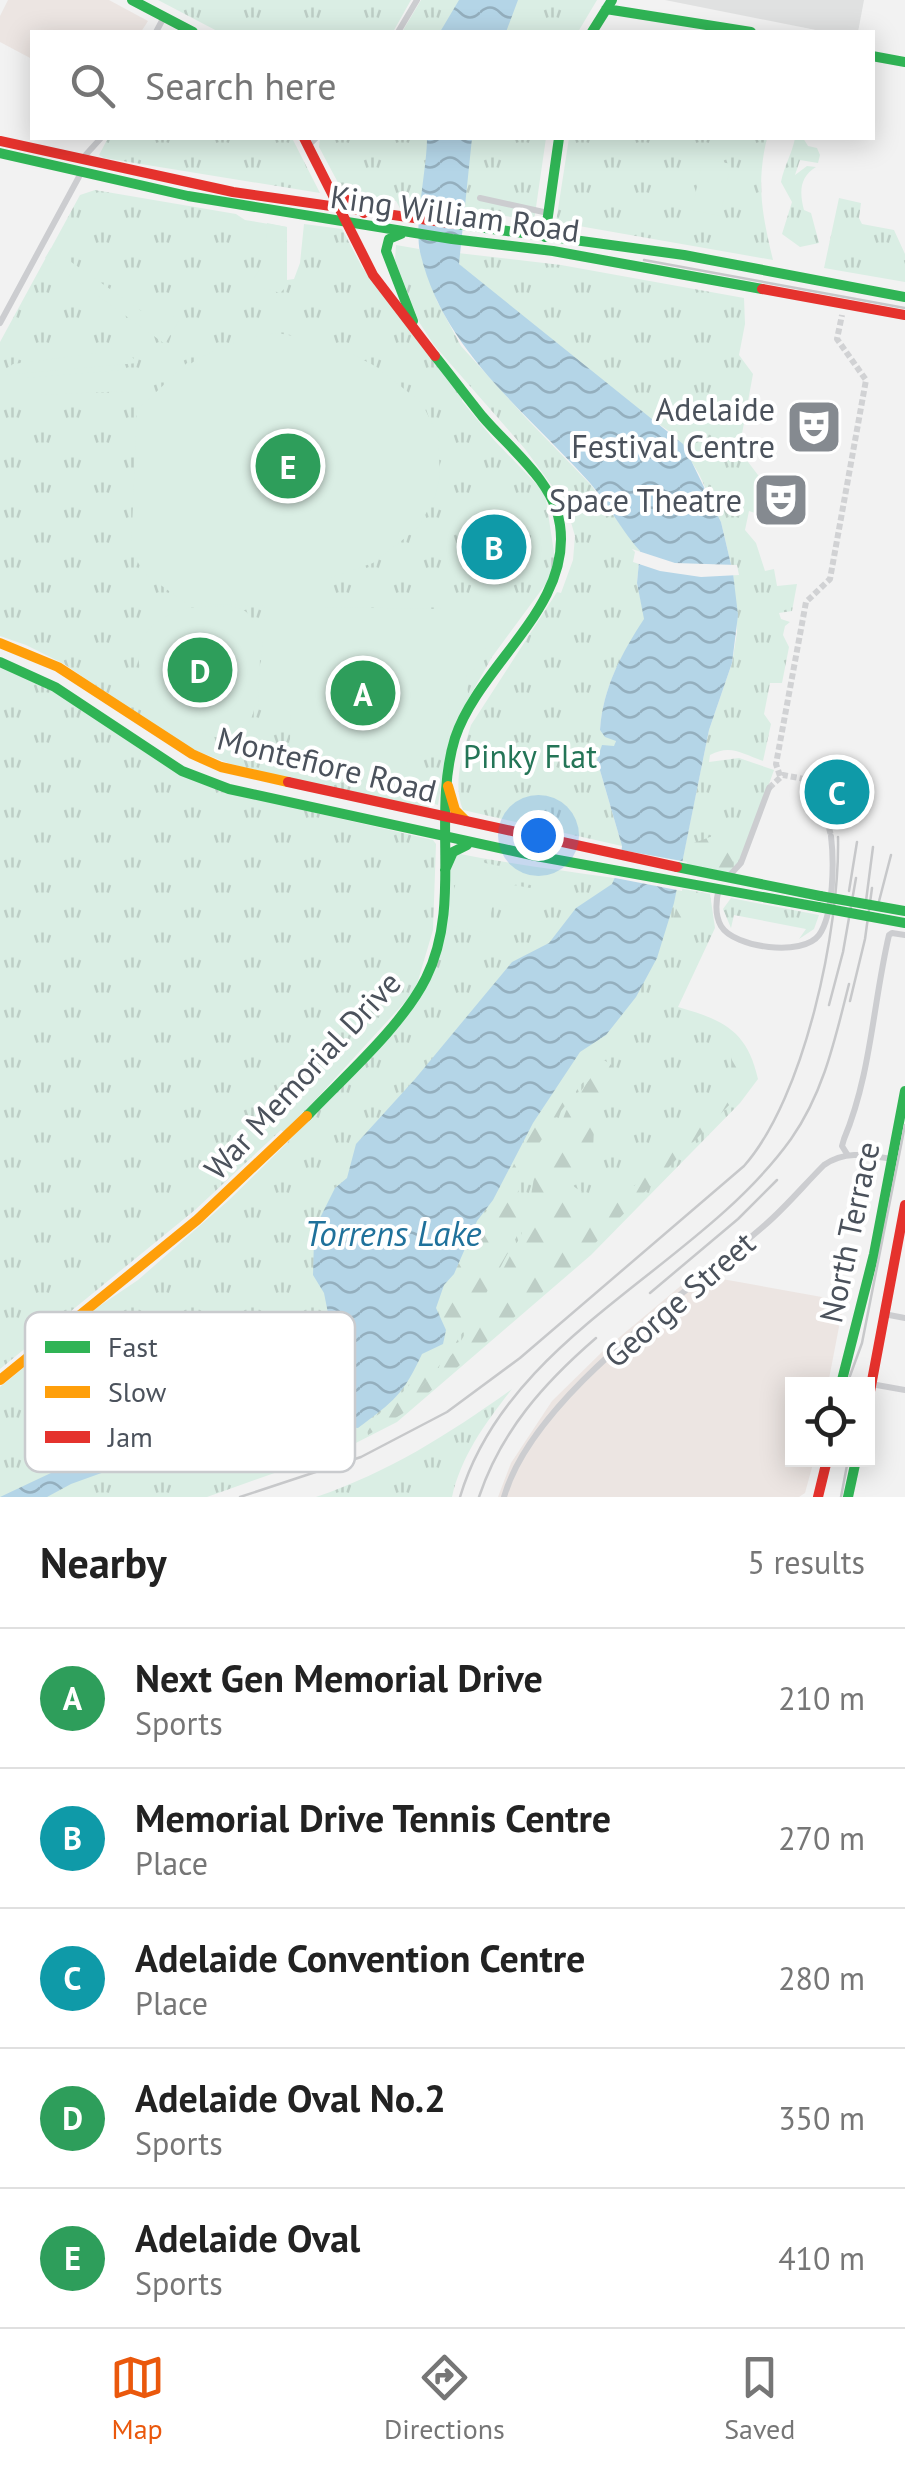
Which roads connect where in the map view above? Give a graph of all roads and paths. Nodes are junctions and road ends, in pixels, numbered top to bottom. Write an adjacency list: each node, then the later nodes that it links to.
1 (132, 0): 4 (main road)
2 (417, 0): 7 (street)
3 (612, 3): 8 (main road); 9 (main road)
4 (164, 17): 5 (street); 6 (main road)
5 (157, 30)
6 (190, 30)
7 (399, 30)
8 (593, 30)
9 (740, 30)
10 (875, 57): 11 (main road)
11 (905, 62)
12 (310, 140): 19 (main road, War Memorial Drive)
13 (559, 140): 23 (main road)
14 (99, 141): 17 (street); 18 (street)
15 (0, 142): 17 (main road, King William Road)
16 (0, 152): 17 (main road, King William Road)
17 (81, 167): 18 (main road); 24 (main road, King William Road); 32 (street)
18 (105, 167): 21 (main road, King William Road)
19 (328, 187): 21 (main road, War Memorial Drive); 22 (main road)
20 (480, 198): 23 (street)
21 (339, 209): 22 (main road, King William Road); 24 (main road, War Memorial Drive)
22 (364, 213): 26 (main road, King William Road)
23 (548, 213): 26 (main road)
24 (346, 222): 25 (main road, King William Road); 33 (main road, War Memorial Drive)
25 (405, 232): 27 (main road, King William Road); 33 (main road)
26 (544, 236): 27 (main road); 28 (main road, King William Road)
27 (543, 250): 30 (main road, King William Road)
28 (863, 287): 29 (main road, King William Road); 30 (main road)
29 (905, 297)
30 (860, 306): 31 (main road, King William Road)
31 (905, 314)
32 (0, 323)
33 (420, 337): 38 (main road, War Memorial Drive)
34 (0, 644): 36 (main road, Montefiore Road)
35 (0, 662): 37 (main road, Montefiore Road)
36 (118, 709): 37 (main road); 40 (main road, Montefiore Road)
37 (108, 723): 43 (main road, Montefiore Road)
38 (447, 782): 40 (main road, War Memorial Drive); 41 (main road)
39 (769, 788): 45 (street)
40 (444, 818): 41 (main road, Montefiore Road); 43 (main road, War Memorial Drive)
41 (477, 826): 47 (main road, Montefiore Road)
42 (832, 836): 50 (street)
43 (443, 837): 44 (main road, Montefiore Road); 48 (main road, War Memorial Drive)
44 (481, 845): 47 (main road, Montefiore Road); 48 (main road)
45 (741, 863): 46 (street); 49 (street)
46 (726, 876): 47 (main road, Montefiore Road); 49 (main road, Montefiore Road)
47 (698, 877): 50 (main road, Montefiore Road)
48 (442, 878): 61 (main road, War Memorial Drive)
49 (750, 882): 51 (main road, Montefiore Road)
50 (718, 888): 51 (main road, Montefiore Road)
51 (819, 902): 52 (main road, Montefiore Road, bridge); 53 (main road, bridge)
52 (905, 911)
53 (905, 923)
54 (905, 935): 56 (street)
55 (905, 1090): 57 (main road, North Terrace)
56 (848, 1154): 57 (street); 74 (street, George Street)
57 (892, 1159): 58 (main road); 65 (main road, North Terrace)
58 (905, 1162)
59 (905, 1205): 60 (main road, North Terrace)
60 (901, 1246): 62 (main road, North Terrace)
61 (83, 1312)
62 (884, 1314): 63 (street); 66 (main road, North Terrace)
63 (905, 1318)
64 (25, 1359): 67 (main road, War Memorial Drive)
65 (843, 1377)
66 (872, 1377)
67 (0, 1380)
68 (875, 1385): 69 (street)
69 (905, 1390)
70 (826, 1467): 72 (main road)
71 (855, 1467): 73 (main road)
72 (822, 1493)
73 (851, 1494)
74 (504, 1497)

